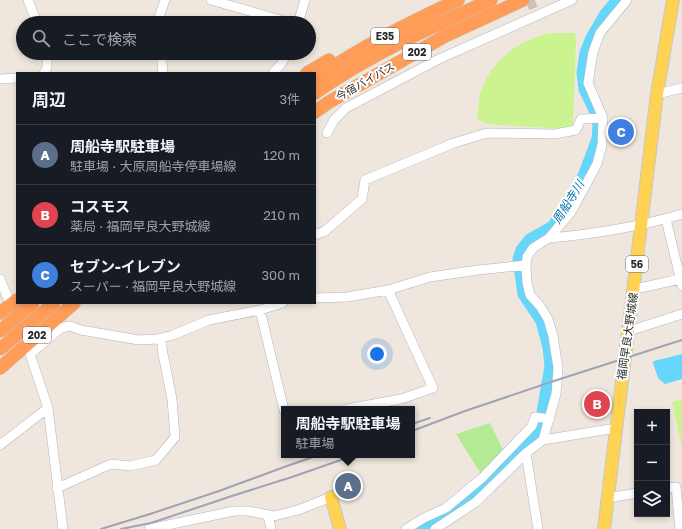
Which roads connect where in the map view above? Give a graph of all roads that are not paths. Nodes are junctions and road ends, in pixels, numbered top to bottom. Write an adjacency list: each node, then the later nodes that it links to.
1 (28, 0): 12 (street)
2 (165, 0): 13 (street)
3 (211, 0): 14 (street)
4 (305, 0): 15 (street)
5 (441, 0): 22 (highway)
6 (458, 0): 24 (highway, E35)
7 (491, 0): 27 (highway, E35)
8 (523, 0): 29 (highway, 今宿バイパス / 202)
9 (572, 0): 31 (street)
10 (627, 0): 30 (street)
11 (673, 0): 28 (main road, 福岡早良大野城線 / 56)
12 (34, 16)
13 (159, 16)
14 (267, 16)
15 (300, 16)
16 (47, 60): 19 (street)
17 (162, 60): 20 (street)
18 (283, 60): 21 (street)
19 (45, 72)
20 (163, 72)
21 (274, 72)
22 (309, 72)
23 (16, 78): 25 (street)
24 (316, 78)
25 (0, 79)
26 (682, 88): 28 (street)
27 (316, 92)
28 (657, 94): 34 (main road, 福岡早良大野城線 / 56)
29 (316, 111)
30 (603, 118): 35 (street); 36 (street)
31 (327, 132)
32 (682, 214): 33 (street)
33 (666, 219): 34 (street); 39 (street)
34 (641, 224): 36 (street); 40 (main road, 福岡早良大野城線 / 56)
35 (316, 235)
36 (549, 238): 37 (street)
37 (526, 265): 41 (street); 62 (street)
38 (0, 279): 47 (street)
39 (681, 282): 40 (street)
40 (634, 288): 52 (main road, 福岡早良大野城線 / 56)
41 (388, 290): 42 (street); 60 (street)
42 (316, 298)
43 (32, 304): 53 (highway, bridge)
44 (53, 304): 51 (highway, bridge)
45 (73, 304): 55 (highway, 202)
46 (280, 304): 48 (street)
47 (13, 305): 50 (highway); 55 (street)
48 (260, 310): 54 (street); 59 (street)
49 (682, 314): 52 (street)
50 (0, 322)
51 (26, 328): 56 (highway, bridge); 57 (highway, bridge)
52 (628, 329): 63 (main road, 福岡早良大野城線 / 56)
53 (0, 331)
54 (162, 338): 55 (street); 67 (street)
55 (28, 349): 58 (highway, 202); 61 (street)
56 (0, 350)
57 (0, 354)
58 (0, 368)
59 (283, 406)
60 (363, 406)
61 (48, 408): 65 (street); 67 (street)
62 (545, 418): 64 (street); 77 (street)
63 (616, 430): 64 (street); 71 (main road, 福岡早良大野城線 / 56)
64 (544, 440): 66 (street)
65 (0, 445)
66 (526, 453): 78 (street); 79 (street)
67 (57, 488): 73 (street)
68 (670, 488): 81 (street)
69 (634, 494): 71 (street)
70 (331, 497): 72 (street); 76 (main road)
71 (608, 498): 80 (main road, 福岡早良大野城線 / 56)
72 (268, 515): 74 (street); 75 (street)
73 (63, 529)
74 (149, 529)
75 (271, 529)
76 (340, 529)
77 (406, 529)
78 (435, 529)
79 (538, 529)
80 (604, 529)
81 (680, 529)

